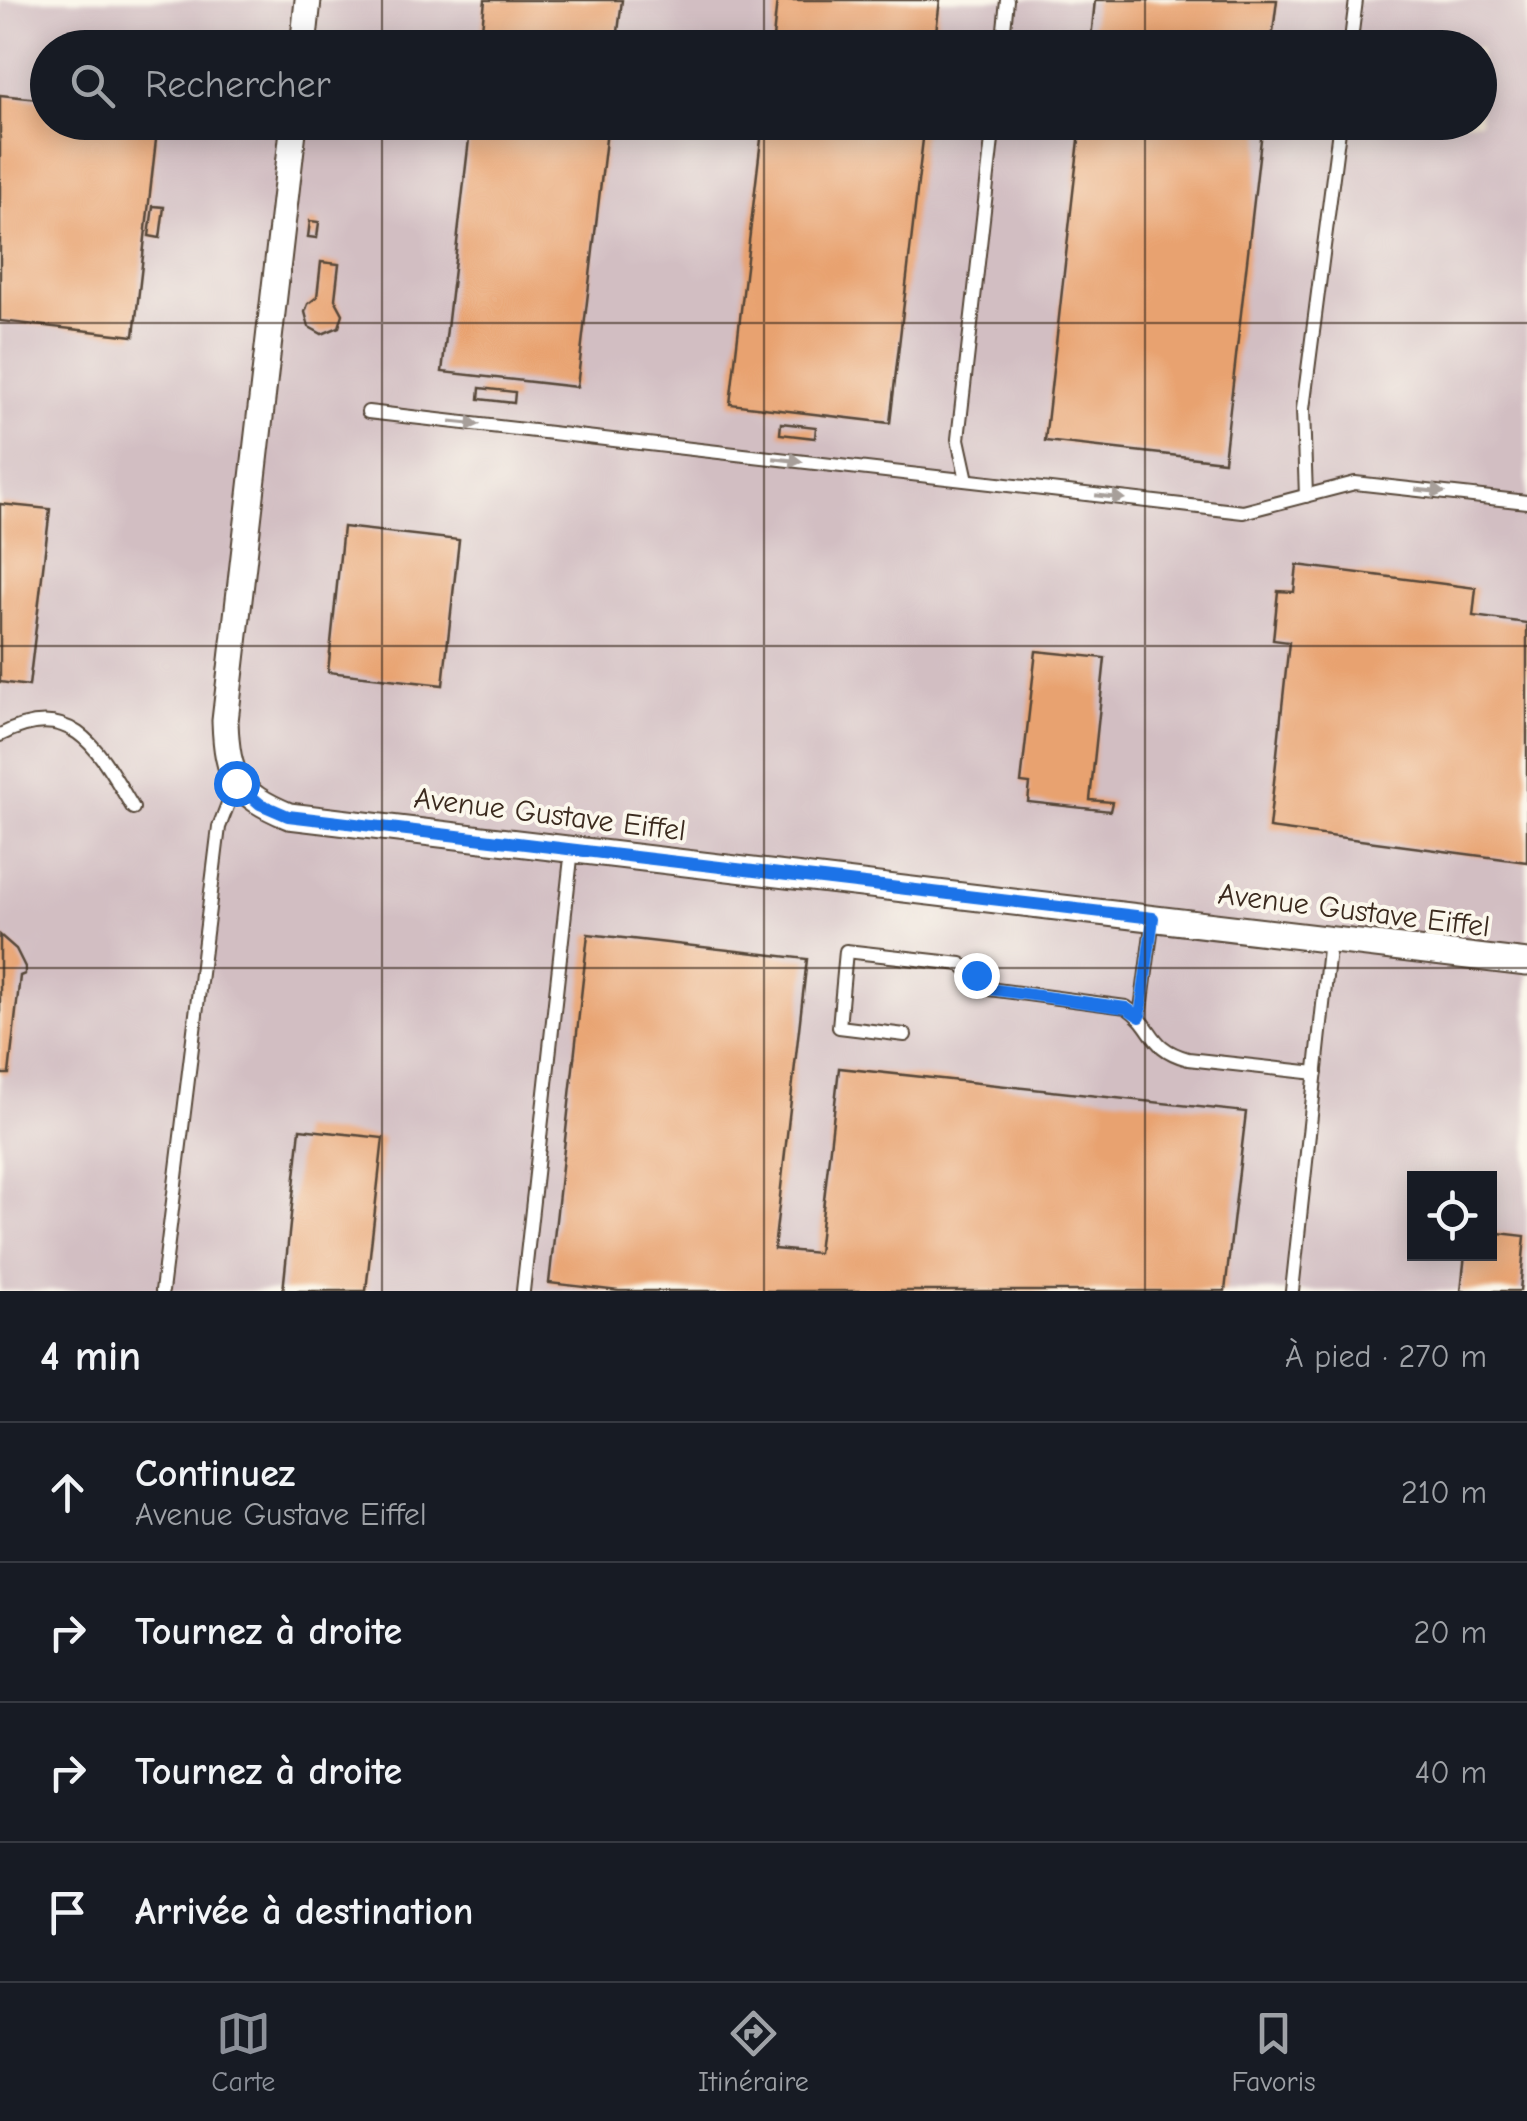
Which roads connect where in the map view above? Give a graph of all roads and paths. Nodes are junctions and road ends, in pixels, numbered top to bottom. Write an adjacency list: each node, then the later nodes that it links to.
1 (308, 0): 4 (street)
2 (1007, 0): 5 (lane)
3 (1356, 0): 6 (lane)
4 (304, 30)
5 (1004, 30)
6 (1352, 30)
7 (292, 140): 15 (street)
8 (992, 140): 11 (lane)
9 (1338, 140): 12 (lane)
10 (368, 412): 11 (lane, one-way to 11)
11 (967, 480): 12 (lane, one-way to 12)
12 (1306, 496): 13 (lane, one-way to 13)
13 (1527, 502)
14 (0, 736): 16 (lane)
15 (236, 783): 17 (street, Avenue Gustave Eiffel); 24 (lane)
16 (133, 808)
17 (572, 850): 18 (street, Avenue Gustave Eiffel); 25 (lane)
18 (1153, 918): 19 (street, Avenue Gustave Eiffel); 21 (lane)
19 (1330, 940): 20 (street, Avenue Gustave Eiffel); 23 (lane)
20 (1527, 963)
21 (1140, 1017): 22 (lane); 23 (lane)
22 (906, 1035)
23 (1316, 1073): 26 (lane)
24 (162, 1291)
25 (522, 1291)
26 (1292, 1291)

